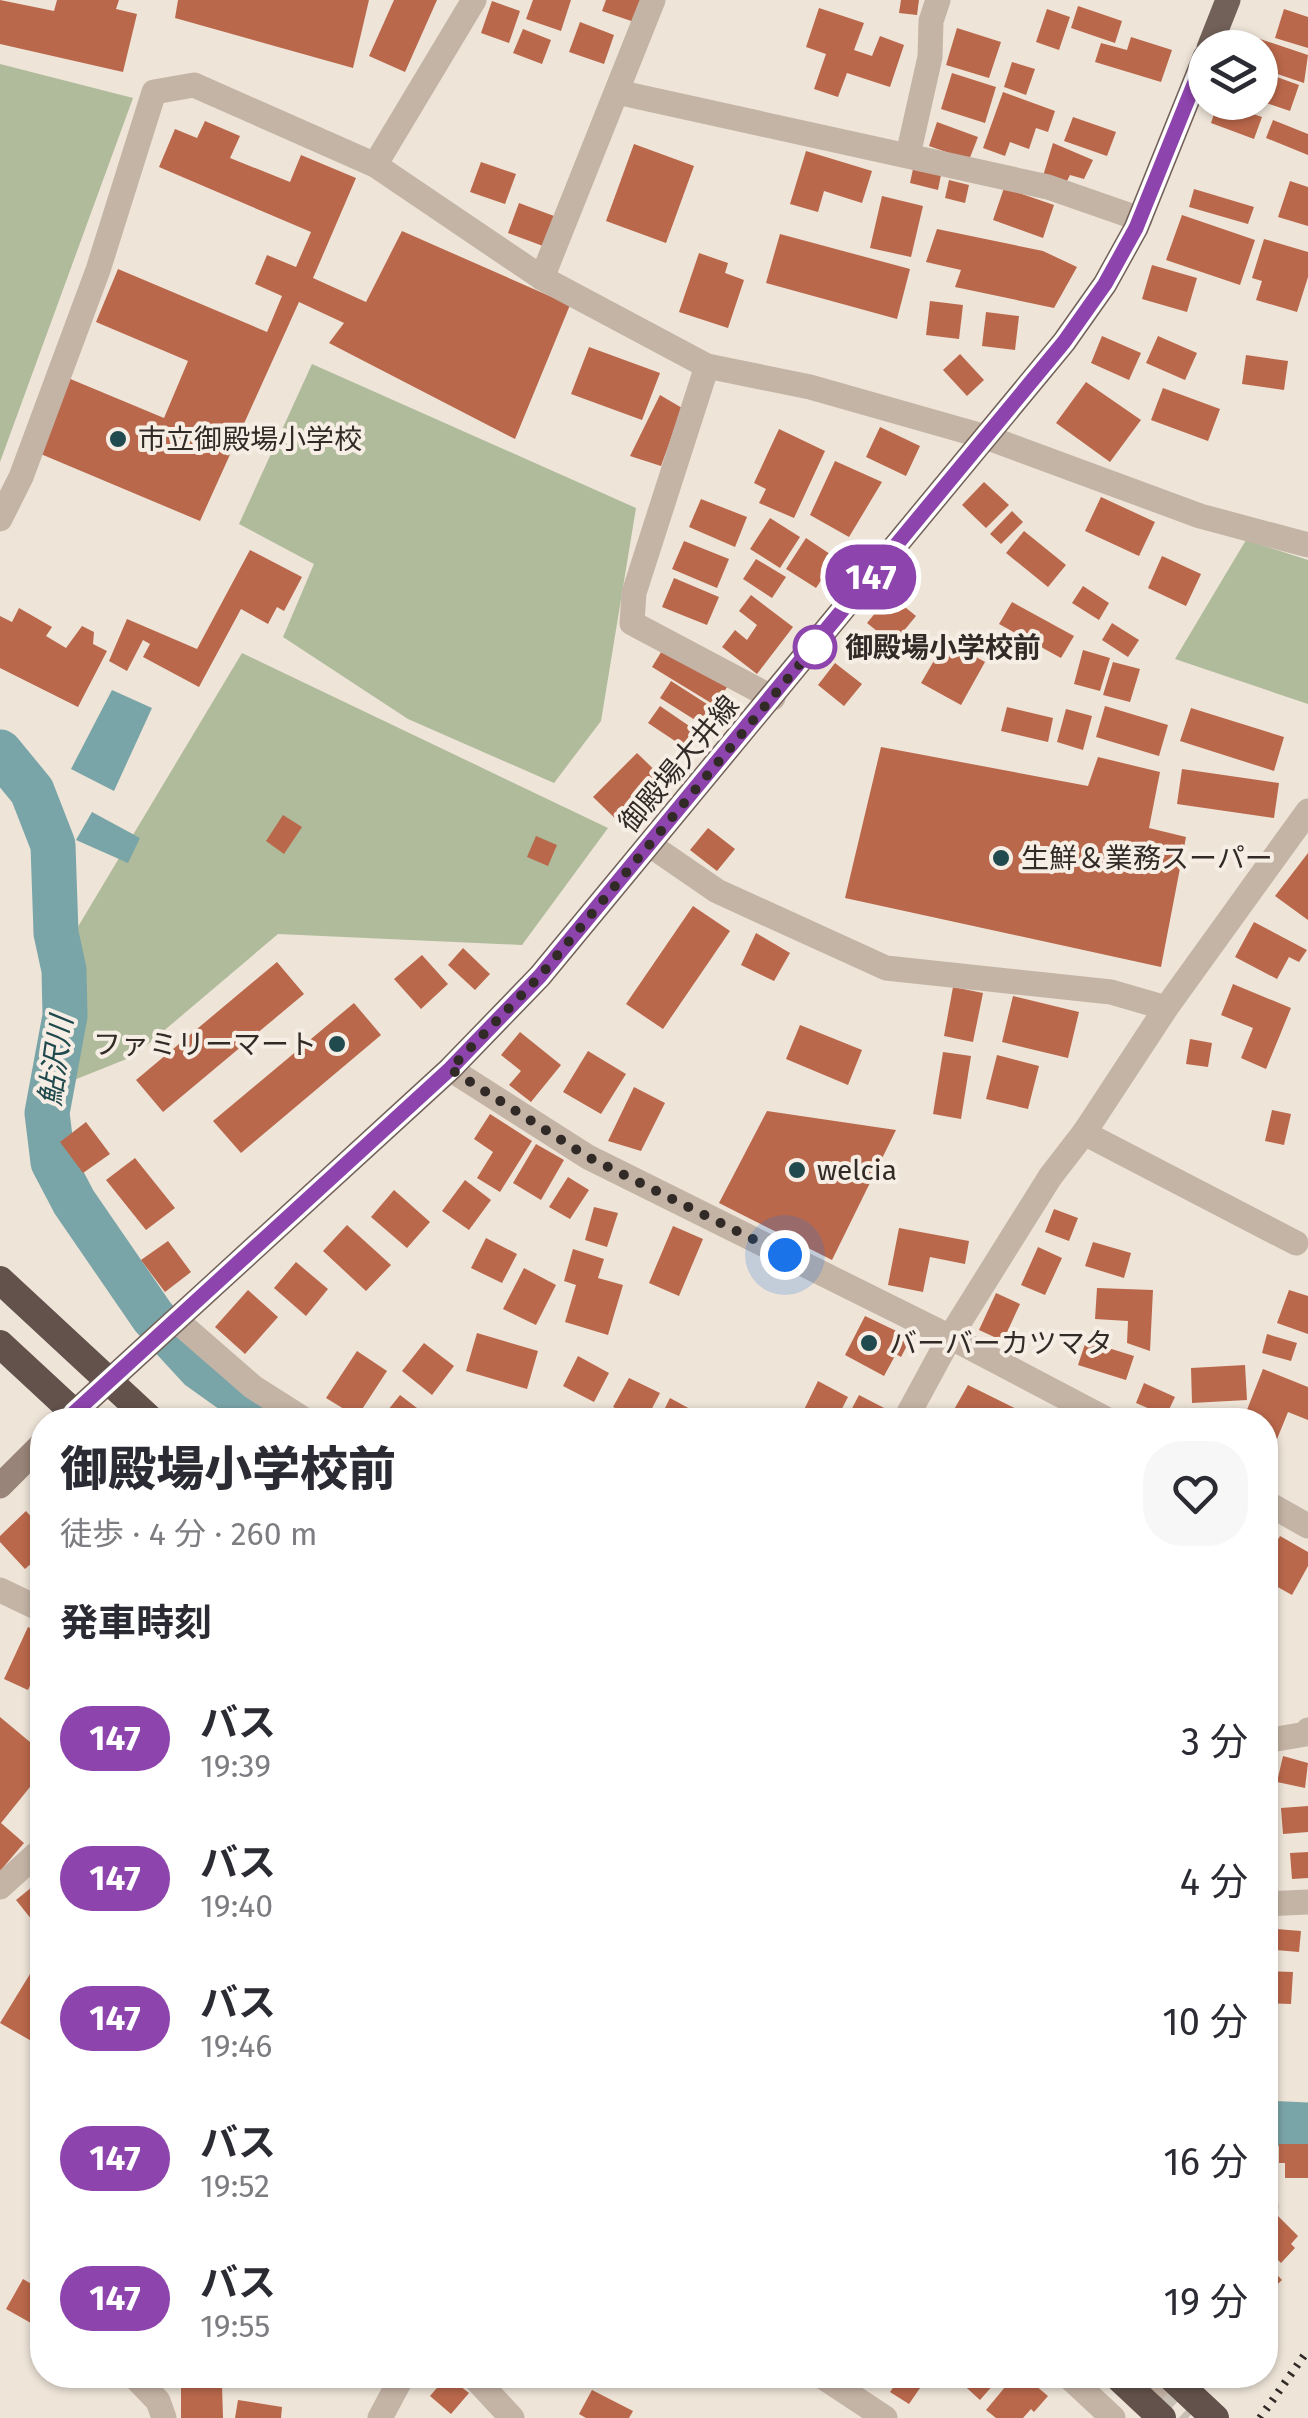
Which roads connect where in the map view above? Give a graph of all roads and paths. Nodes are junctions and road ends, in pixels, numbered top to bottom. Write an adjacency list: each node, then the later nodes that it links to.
1 (474, 0): 9 (street)
2 (654, 0): 6 (street)
3 (938, 0): 8 (street)
4 (1228, 0): 5 (main road)
5 (1216, 30)
6 (617, 92): 8 (street); 11 (street)
7 (1188, 99): 10 (main road, 御殿場大井線)
8 (908, 155): 10 (street)
9 (375, 164): 11 (street); 14 (street)
10 (1140, 218): 13 (main road, 御殿場大井線)
11 (542, 278): 12 (street)
12 (707, 366): 13 (street); 16 (street)
13 (986, 436): 15 (street); 16 (main road, 御殿場大井線)
14 (0, 519)
15 (1308, 546)
16 (773, 698): 18 (main road, 御殿場大井線)
17 (1308, 811): 19 (street)
18 (650, 845): 19 (street); 20 (main road, 御殿場大井線)
19 (1166, 1008): 21 (street)
20 (450, 1069): 24 (main road, 御殿場大井線); 25 (street)
21 (1084, 1133): 22 (street); 25 (street)
22 (1296, 1243)
23 (0, 1280): 27 (highway)
24 (176, 1320): 27 (main road, 御殿場大井線); 31 (street)
25 (950, 1337): 32 (street); 33 (street)
26 (0, 1344): 28 (highway)
27 (109, 1380): 29 (main road, 御殿場大井線); 30 (highway)
28 (64, 1408)
29 (83, 1408)
30 (138, 1408)
31 (286, 1408)
32 (912, 1408)
33 (1085, 1408)
34 (30, 1456): 35 (main road)
35 (0, 1486)
36 (1278, 1509): 37 (street)
37 (1308, 1526)
38 (0, 1590): 39 (street)
39 (30, 1604)
40 (1308, 1730): 41 (street)
41 (1278, 1739)
42 (30, 1860): 43 (street)
43 (0, 1887)
44 (1308, 1902): 45 (street)
45 (1278, 1903)
46 (146, 2388): 53 (street)
47 (396, 2388): 54 (street)
48 (484, 2388): 55 (street)
49 (840, 2388): 56 (street)
50 (1081, 2388): 57 (street)
51 (1130, 2388): 58 (highway)
52 (1167, 2388): 59 (highway)
53 (164, 2418)
54 (380, 2418)
55 (512, 2418)
56 (885, 2418)
57 (1113, 2418)
58 (1162, 2418)
59 (1214, 2418)

